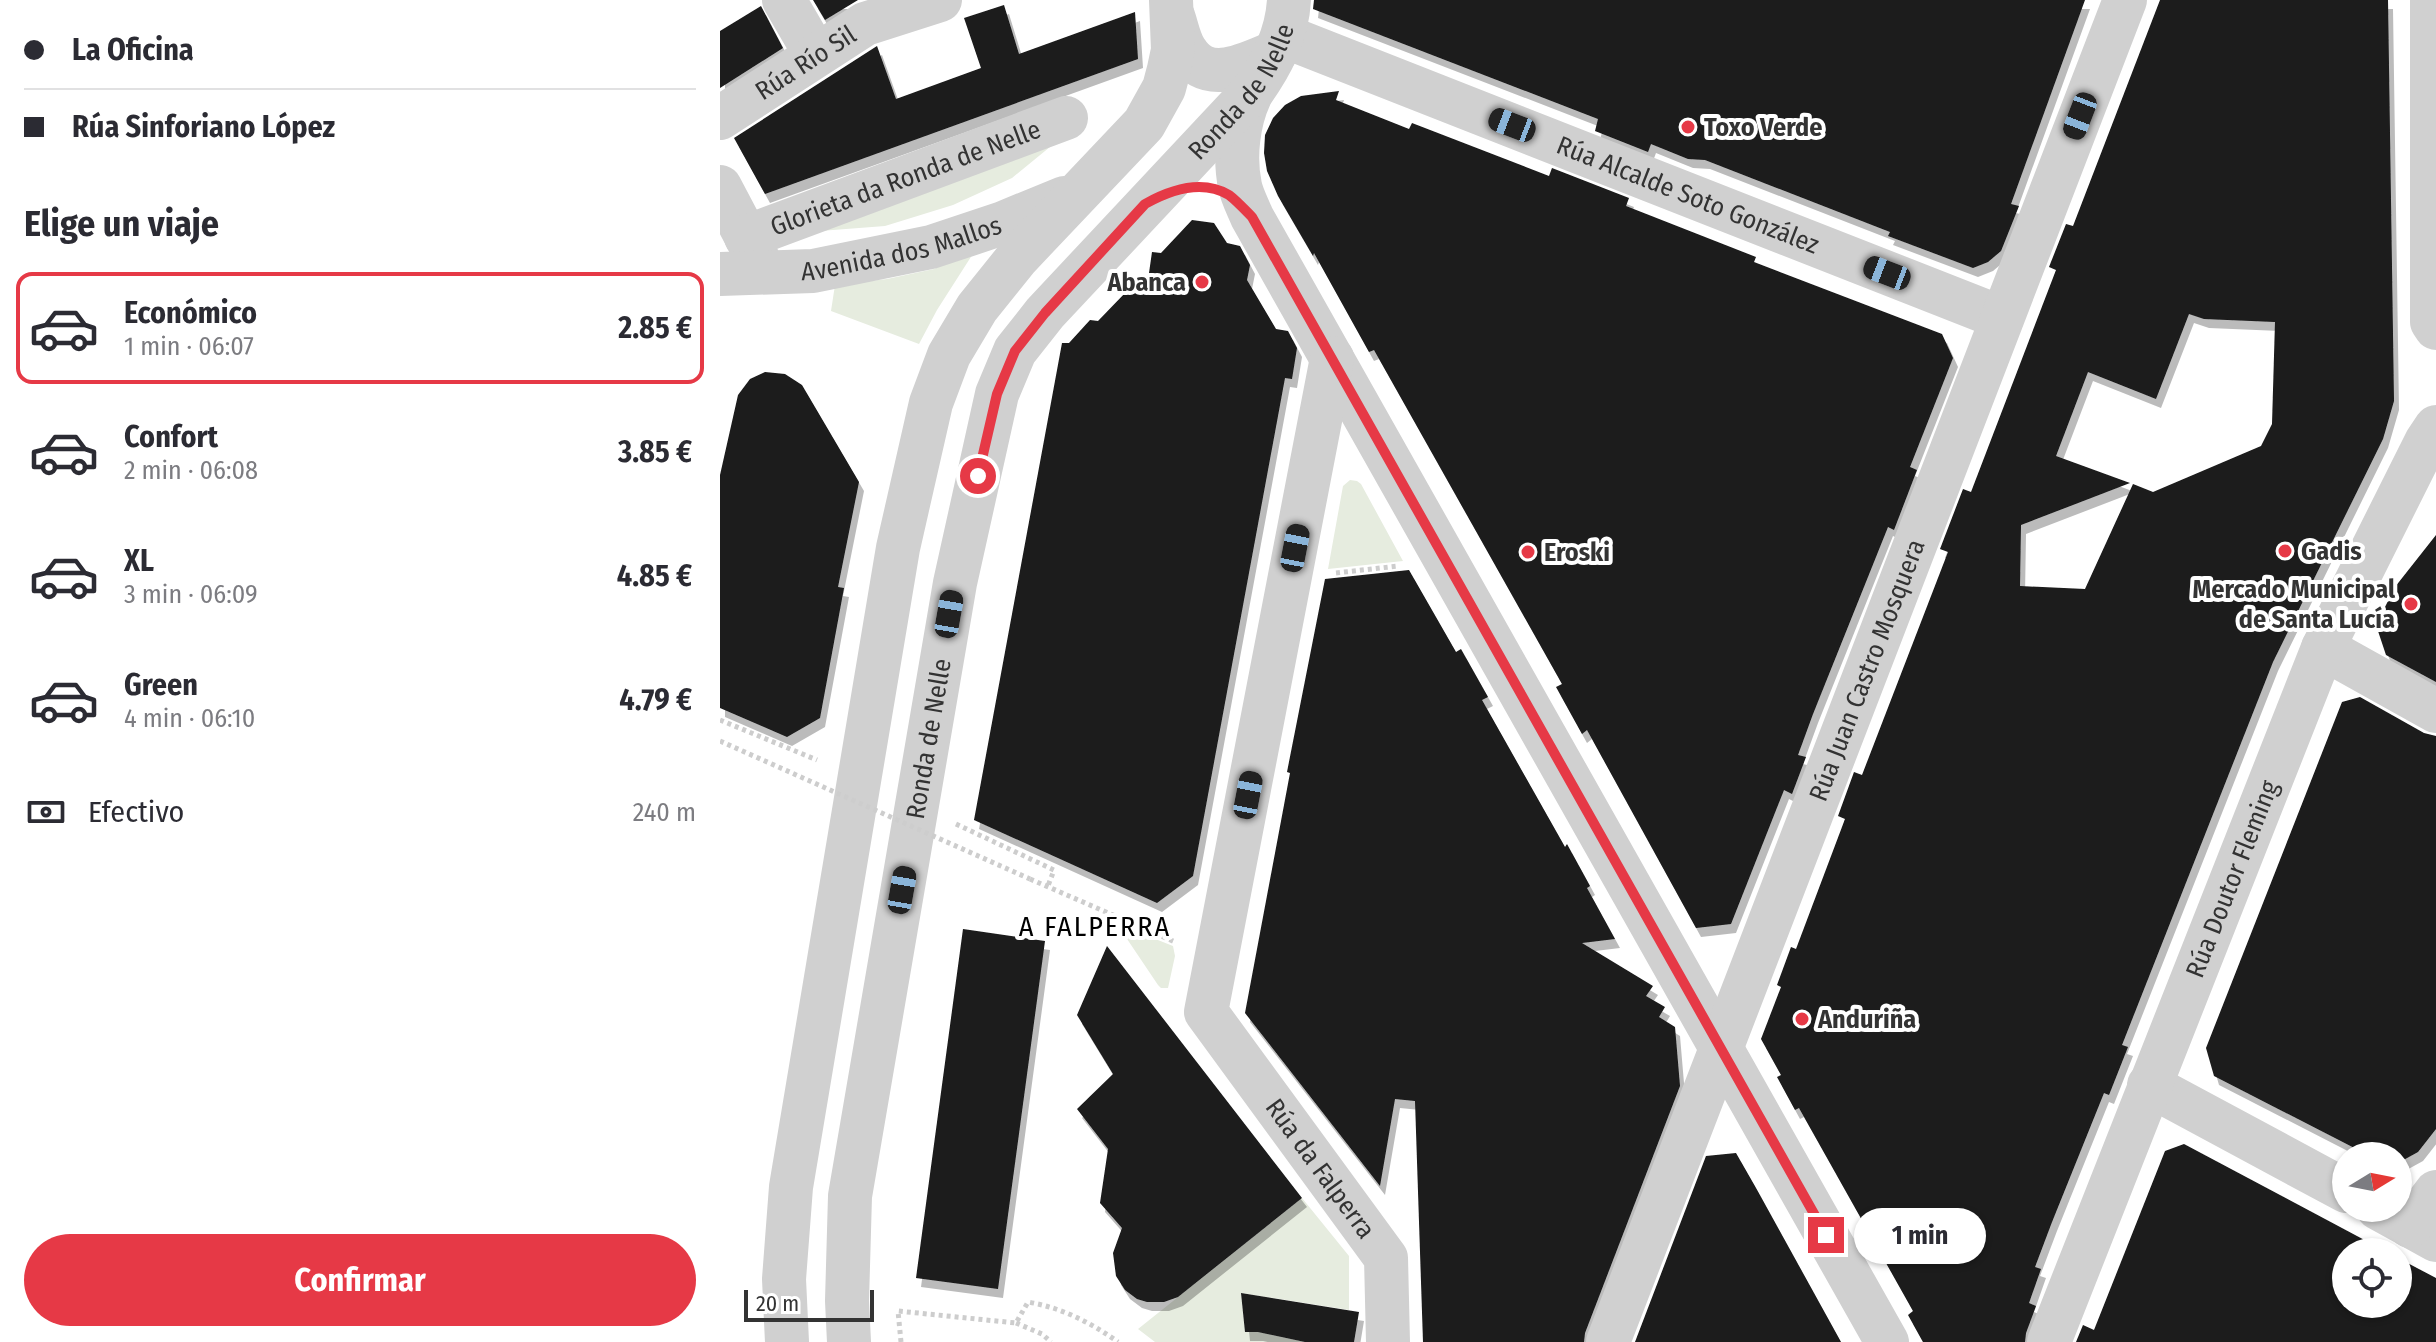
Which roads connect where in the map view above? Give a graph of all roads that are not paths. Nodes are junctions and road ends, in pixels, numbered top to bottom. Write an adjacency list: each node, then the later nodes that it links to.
1 (784, 0): 7 (street)
2 (940, 0): 7 (street, Rúa Río Sil)
3 (2125, 0): 17 (street, Rúa Juan Castro Mosquera)
4 (2432, 0): 18 (street)
5 (1172, 7): 6 (street); 12 (street)
6 (1283, 30): 8 (street, Ronda de Nelle); 17 (street, Rúa Alcalde Soto González)
7 (816, 55): 9 (street, Rúa Río Sil)
8 (1252, 92): 13 (street, Ronda de Nelle); 14 (street)
9 (720, 118)
10 (1066, 118): 15 (street, Glorieta da Ronda de Nelle)
11 (720, 187): 15 (street)
12 (1077, 193): 15 (street, Avenida dos Mallos); 26 (street)
13 (1145, 204): 14 (street); 27 (street, Ronda de Nelle)
14 (1252, 217): 19 (street)
15 (755, 255): 16 (street, Avenida dos Mallos)
16 (720, 276)
17 (2002, 318): 23 (street, Rúa Juan Castro Mosquera)
18 (2436, 328)
19 (1332, 358): 23 (street); 28 (street, Rúa da Falperra)
20 (2436, 427): 21 (street, Rúa Doutor Fleming)
21 (2323, 648): 22 (street); 24 (street, Rúa Doutor Fleming)
22 (2436, 711)
23 (1721, 1048): 29 (street, Rúa Juan Castro Mosquera); 30 (street)
24 (2149, 1085): 25 (street); 31 (street, Rúa Doutor Fleming)
25 (2332, 1183)
26 (787, 1342)
27 (849, 1342)
28 (1388, 1342)
29 (1608, 1342)
30 (1887, 1342)
31 (2049, 1342)

